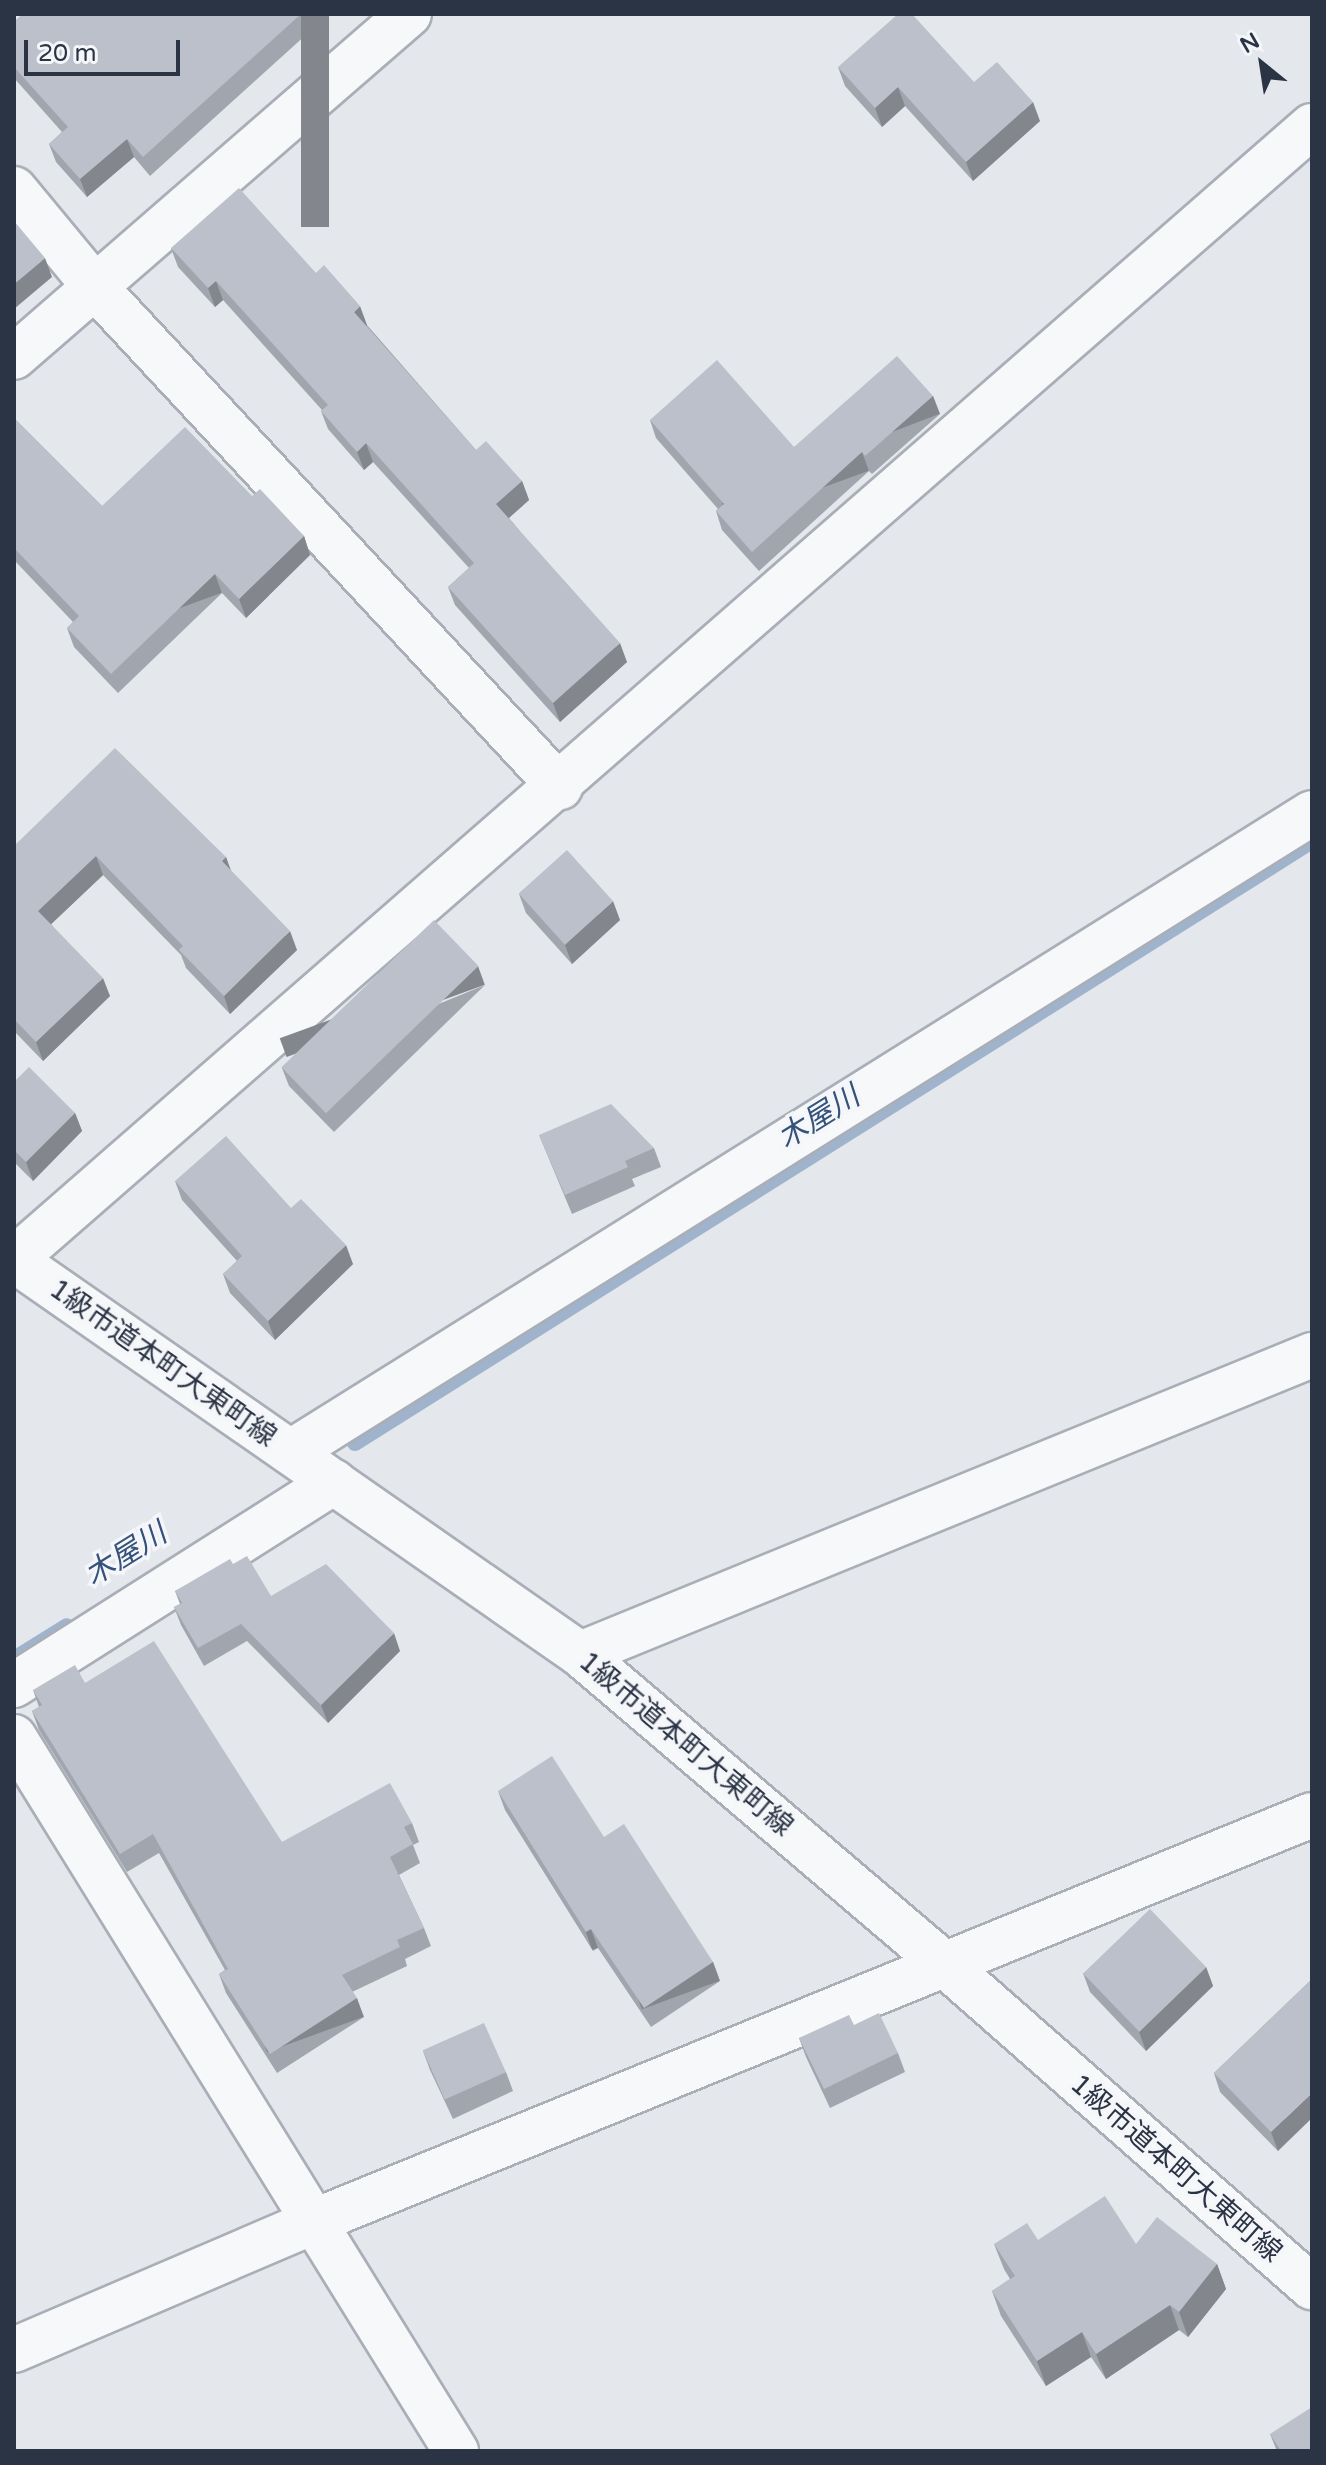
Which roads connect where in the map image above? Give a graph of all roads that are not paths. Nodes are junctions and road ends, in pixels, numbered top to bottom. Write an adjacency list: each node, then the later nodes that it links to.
1 (409, 14): 4 (street)
2 (1312, 126): 6 (street)
3 (14, 189): 4 (street)
4 (95, 287): 5 (street); 6 (street)
5 (14, 357)
6 (560, 787): 8 (street)
7 (1312, 813): 10 (street)
8 (14, 1260): 10 (street, 1級市道本町大東町線)
9 (1312, 1355): 12 (street)
10 (291, 1452): 11 (street, 1級市道本町大東町線)
11 (334, 1482): 12 (street, 1級市道本町大東町線); 13 (street)
12 (580, 1654): 16 (street, 1級市道本町大東町線)
13 (14, 1685)
14 (14, 1737): 17 (street)
15 (1312, 1815): 16 (street)
16 (944, 1964): 17 (street); 18 (street, 1級市道本町大東町線)
17 (315, 2221): 19 (street); 20 (street)
18 (1312, 2287)
19 (14, 2350)
20 (456, 2451)

